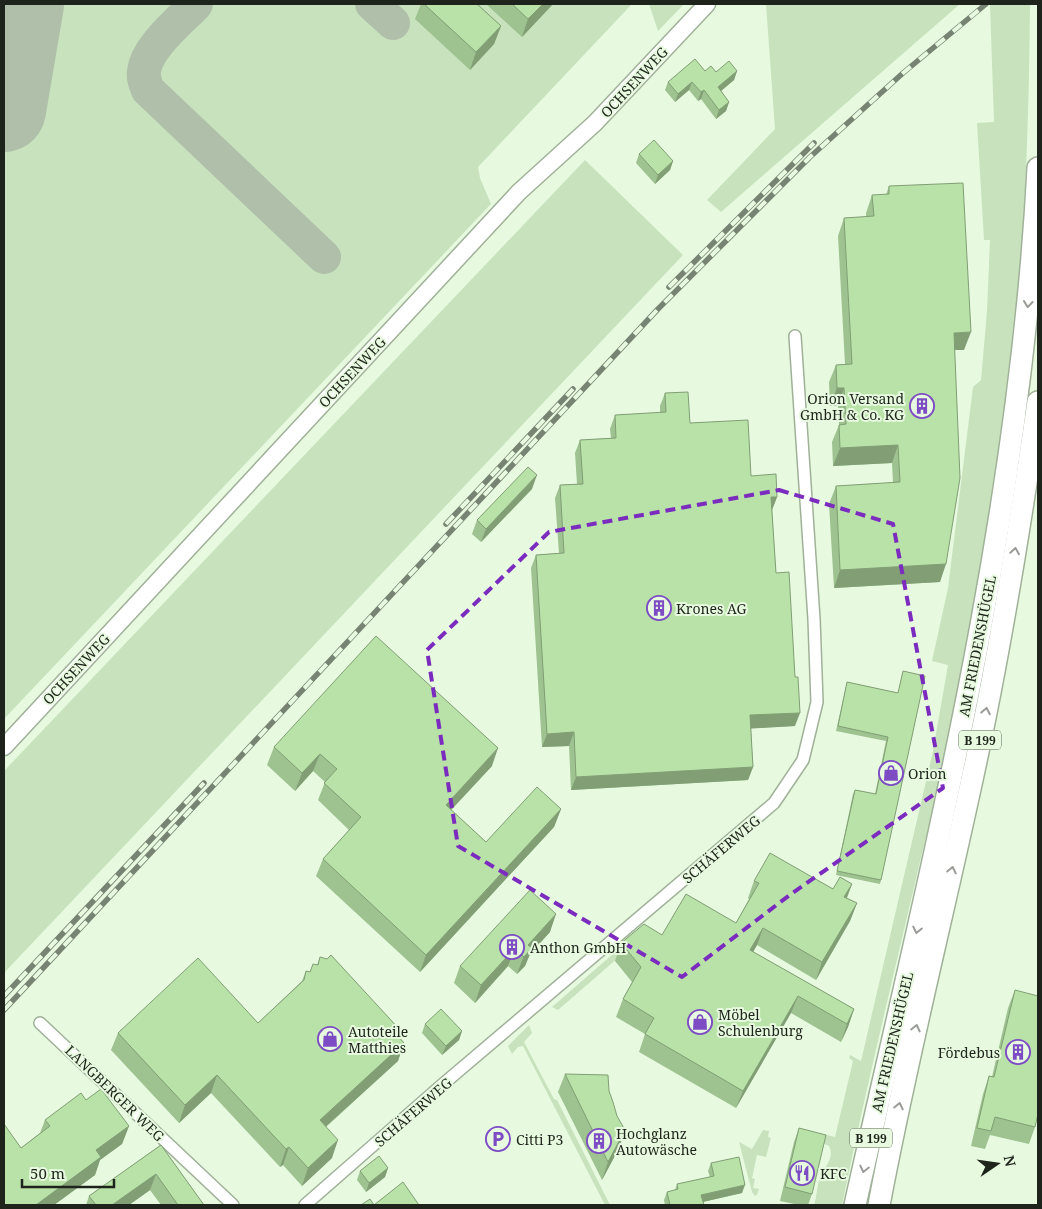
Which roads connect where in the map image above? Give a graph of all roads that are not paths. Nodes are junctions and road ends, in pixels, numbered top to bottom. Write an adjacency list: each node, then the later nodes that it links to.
1 (707, 4): 5 (main road, OCHSENWEG)
2 (1038, 168): 9 (highway, AM FRIEDENSHÜGEL / B 199, one-way to 9)
3 (795, 336): 8 (street, SCHÄFERWEG)
4 (1038, 402): 10 (highway, AM FRIEDENSHÜGEL / B 199, one-way to 4)
5 (4, 747)
6 (40, 1022): 7 (street, LANGBERGER WEG)
7 (232, 1205)
8 (305, 1205)
9 (855, 1205)
10 (879, 1205)

